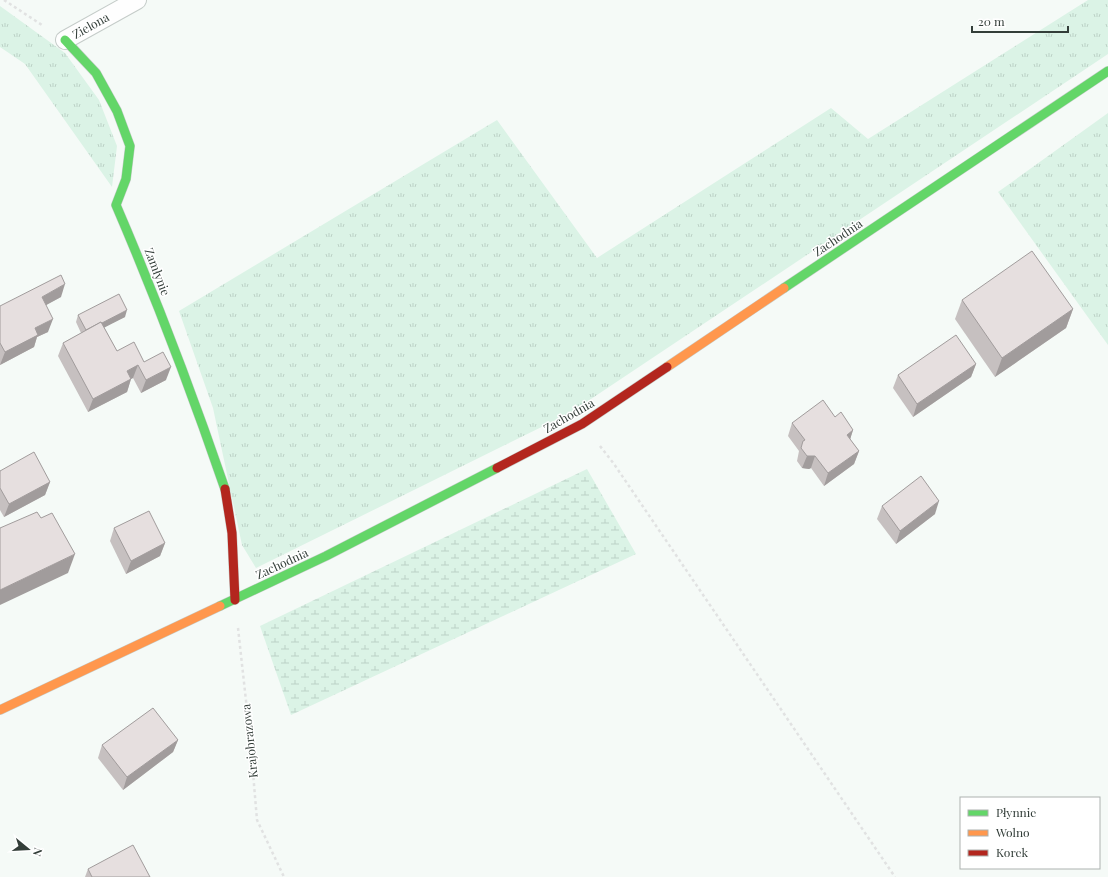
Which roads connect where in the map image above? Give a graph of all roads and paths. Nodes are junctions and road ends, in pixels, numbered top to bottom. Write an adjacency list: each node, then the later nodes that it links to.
1 (4, 0): 3 (path)
2 (137, 0): 3 (lane, Zielona)
3 (66, 40): 6 (street, Zamłynie)
4 (1108, 71): 5 (street, Zachodnia)
5 (582, 424): 6 (street, Zachodnia); 9 (path)
6 (235, 600): 7 (street, Zachodnia); 8 (path, Krajobrazowa)
7 (0, 710)
8 (284, 877)
9 (895, 877)

